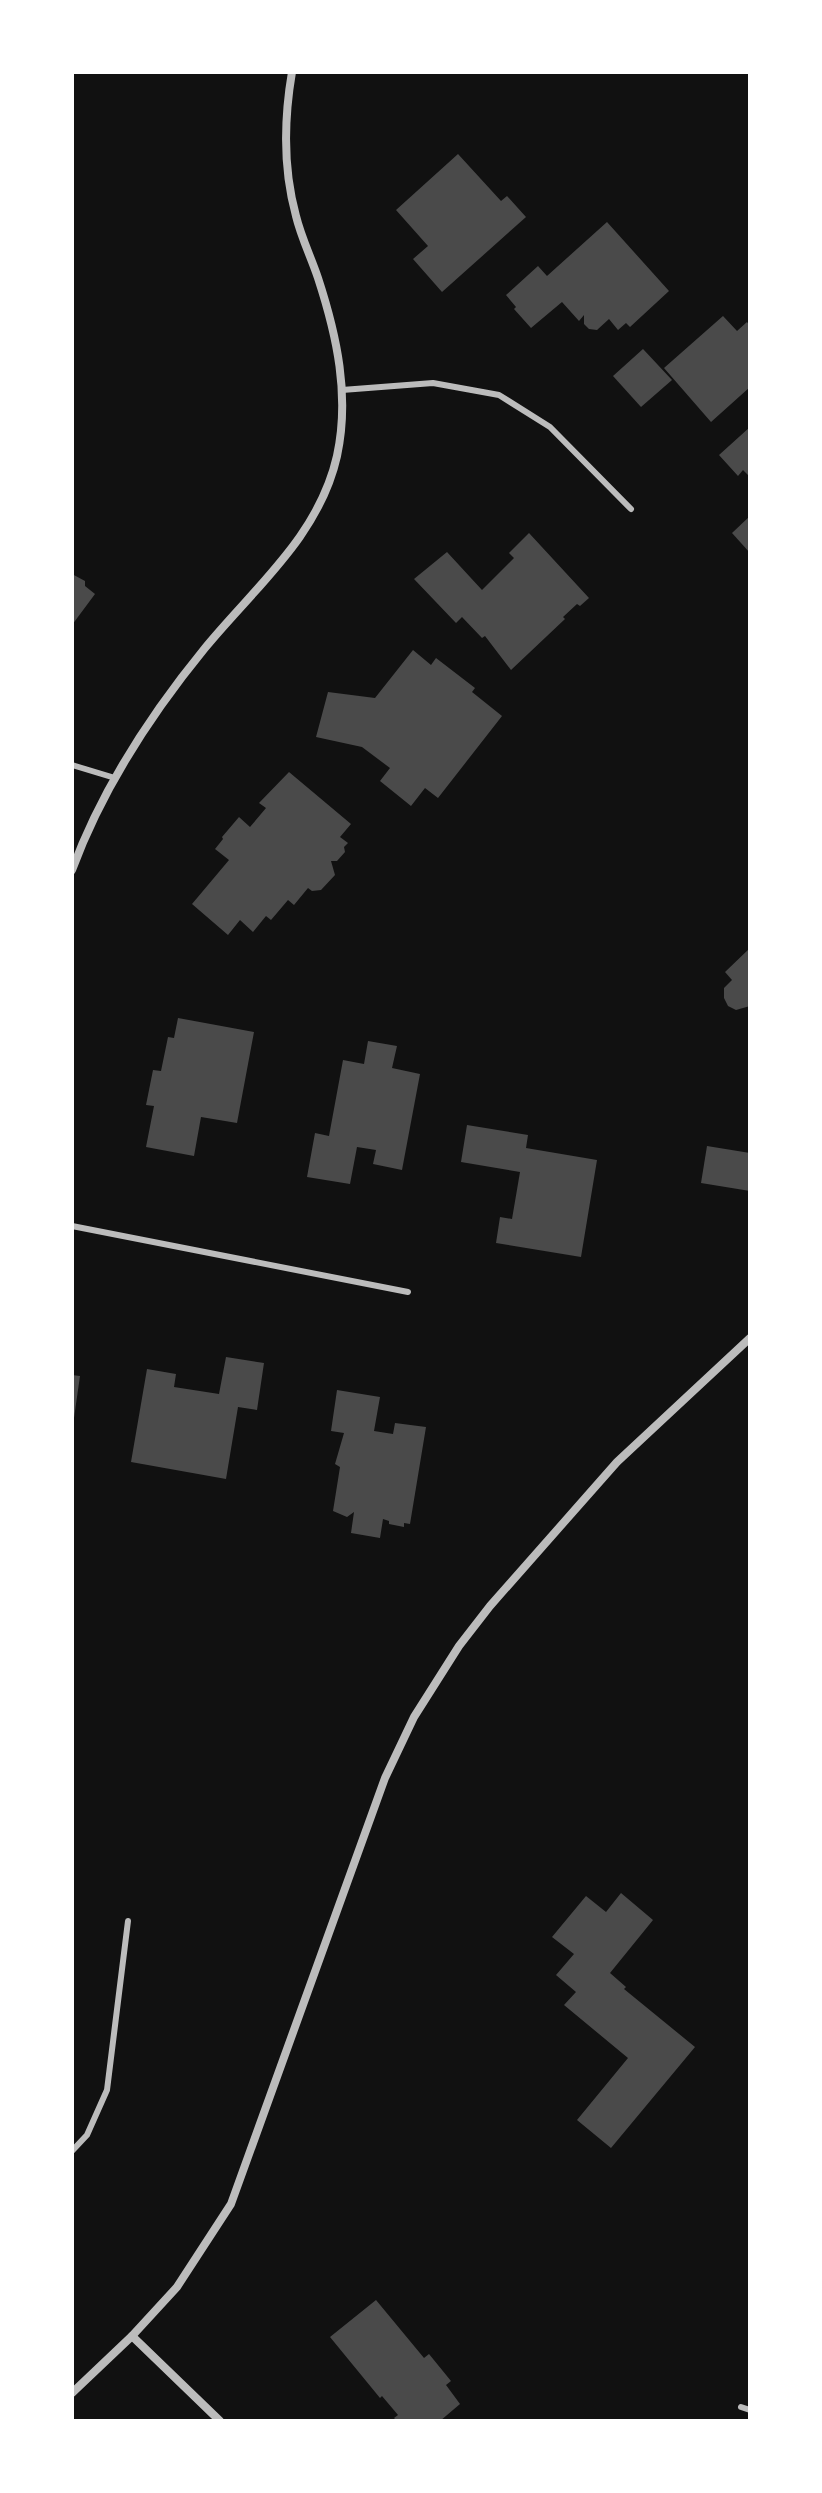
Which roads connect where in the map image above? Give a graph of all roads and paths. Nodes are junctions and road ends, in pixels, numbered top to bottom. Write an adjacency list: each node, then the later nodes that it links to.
1 (292, 72): 2 (street)
2 (342, 390): 3 (lane); 5 (street)
3 (631, 509)
4 (72, 765): 5 (lane)
5 (115, 778): 6 (street)
6 (72, 870)
7 (72, 1226): 8 (lane)
8 (408, 1292)
9 (750, 1338): 12 (street)
10 (128, 1921): 11 (lane)
11 (72, 2151)
12 (132, 2336): 13 (street); 16 (street)
13 (72, 2393)
14 (741, 2407): 15 (lane)
15 (750, 2410)
16 (220, 2421)

